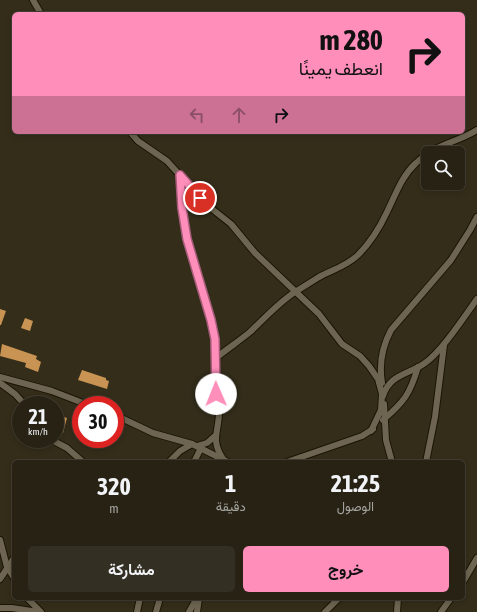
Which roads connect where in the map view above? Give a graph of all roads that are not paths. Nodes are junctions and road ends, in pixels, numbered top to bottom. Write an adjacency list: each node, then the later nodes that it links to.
1 (33, 0): 2 (street)
2 (40, 12)
3 (477, 130): 7 (street)
4 (132, 134): 5 (street)
5 (180, 175): 7 (street); 10 (street)
6 (477, 217): 14 (street)
7 (296, 291): 10 (street); 17 (street)
8 (477, 299): 9 (street)
9 (444, 344): 11 (street); 30 (street)
10 (216, 358): 21 (street)
11 (418, 367): 14 (street); 19 (street)
12 (0, 377): 16 (street)
13 (0, 383): 15 (street)
14 (383, 395): 17 (street); 19 (street)
15 (17, 396)
16 (72, 399)
17 (382, 402): 20 (street)
18 (124, 419): 23 (street)
19 (384, 419): 20 (street); 29 (street)
20 (371, 431): 28 (street)
21 (215, 436): 23 (street); 27 (street)
22 (64, 446): 24 (street)
23 (197, 446): 25 (street); 26 (street); 27 (street)
24 (80, 460)
25 (171, 460)
26 (194, 460)
27 (225, 460)
28 (293, 460)
29 (391, 460)
30 (426, 460)
31 (0, 540): 34 (street)
32 (477, 558): 37 (street)
33 (12, 561): 34 (street)
34 (7, 567): 35 (street); 36 (street)
35 (12, 575)
36 (0, 579)
37 (465, 579)
38 (30, 600): 47 (street)
39 (140, 600): 48 (street)
40 (159, 600): 49 (street)
41 (197, 600): 50 (street)
42 (198, 600): 51 (street)
43 (337, 600): 52 (street)
44 (398, 600): 53 (street)
45 (450, 600): 54 (street)
46 (0, 608): 47 (street)
47 (40, 612)
48 (137, 612)
49 (156, 612)
50 (189, 612)
51 (197, 612)
52 (325, 612)
53 (397, 612)
54 (441, 612)

